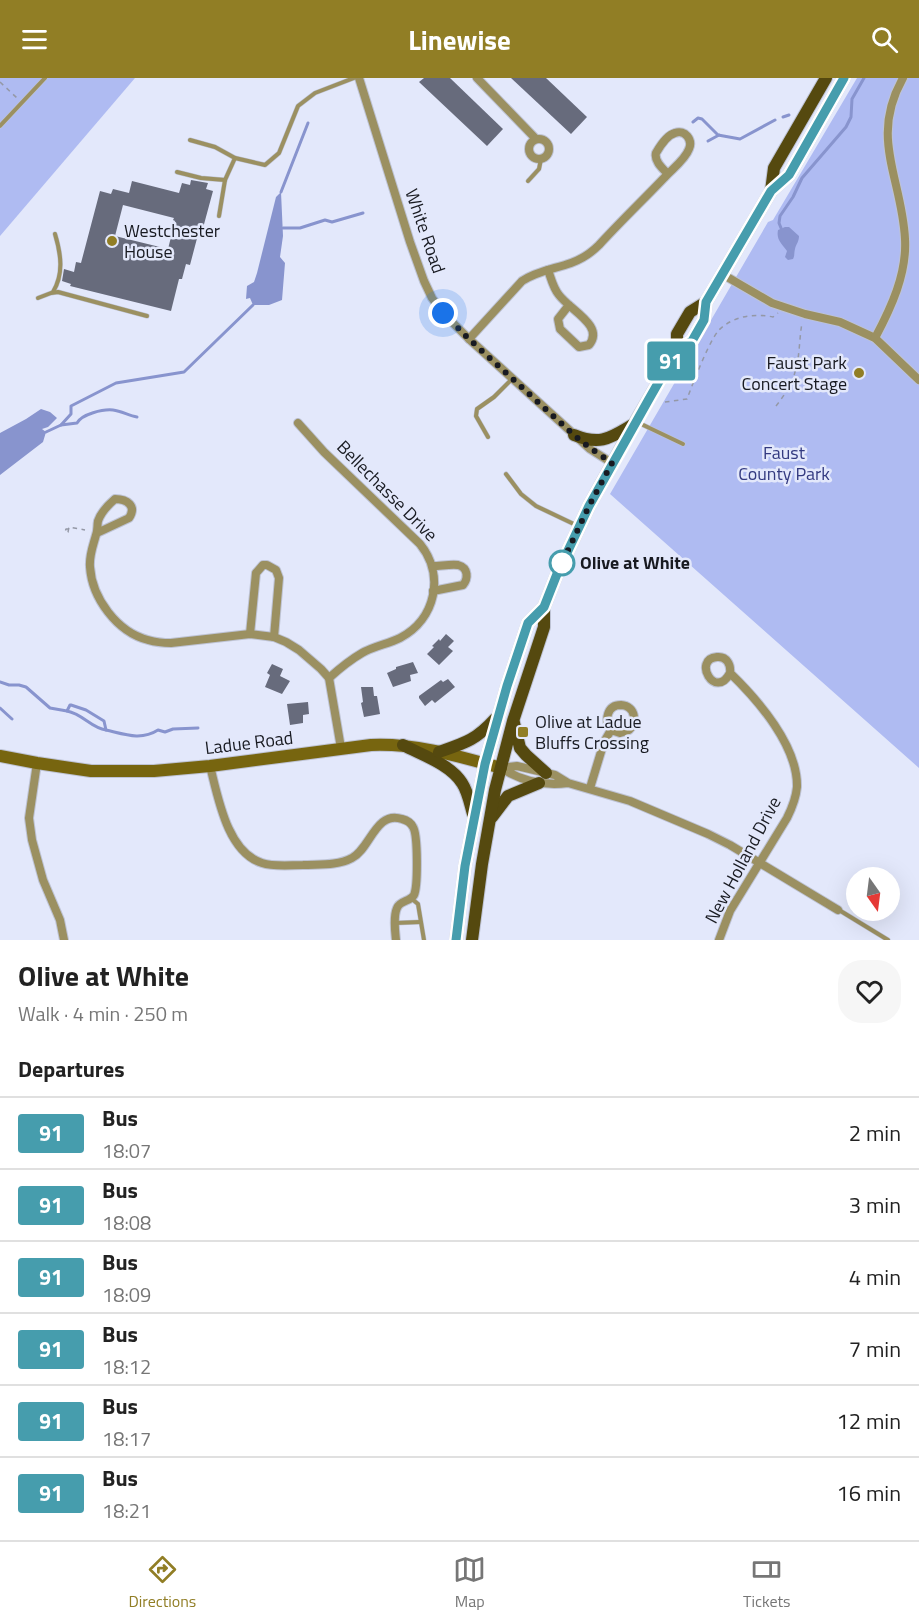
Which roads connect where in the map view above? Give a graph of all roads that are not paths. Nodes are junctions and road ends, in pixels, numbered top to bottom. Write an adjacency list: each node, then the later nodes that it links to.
1 (45, 78): 7 (lane)
2 (356, 78): 10 (lane); 26 (street, White Road)
3 (477, 78): 8 (street)
4 (826, 78): 16 (main road)
5 (844, 78): 16 (main road)
6 (903, 78): 25 (street)
7 (0, 126)
8 (536, 139): 11 (street); 11 (street)
9 (190, 140): 10 (lane)
10 (235, 158): 14 (lane)
11 (541, 159): 15 (lane)
12 (177, 172): 14 (lane)
13 (668, 174): 13 (street); 19 (street)
14 (225, 180): 17 (lane)
15 (528, 181)
16 (771, 191): 20 (main road)
17 (219, 216)
18 (55, 234): 21 (lane)
19 (548, 270): 23 (street); 26 (street)
20 (722, 274): 25 (street); 29 (main road)
21 (53, 292): 22 (lane); 24 (lane)
22 (38, 298)
23 (568, 305): 23 (street)
24 (147, 316)
25 (875, 338): 28 (street)
26 (469, 339): 27 (street, White Road)
27 (513, 379): 31 (street, White Road); 32 (lane)
28 (919, 380)
29 (635, 422): 31 (main road); 33 (lane); 34 (main road)
30 (298, 423): 38 (street, Bellechasse Drive)
31 (574, 435): 34 (street, White Road)
32 (488, 437)
33 (682, 444)
34 (612, 463): 36 (main road)
35 (506, 474): 36 (lane)
36 (579, 527): 40 (main road)
37 (97, 533): 37 (street); 41 (street)
38 (433, 566): 39 (street, Bellechasse Drive); 39 (street)
39 (434, 591): 44 (street, Bellechasse Drive)
40 (544, 607): 45 (main road); 46 (main road)
41 (250, 634): 42 (street); 42 (street)
42 (274, 637): 44 (street)
43 (730, 673): 60 (street, New Holland Drive)
44 (329, 678): 49 (street)
45 (498, 716): 50 (main road); 53 (main road)
46 (513, 721): 55 (main road); 56 (main road)
47 (611, 730): 57 (street)
48 (403, 745): 49 (main road, Ladue Road); 50 (main road, Ladue Road); 58 (main road)
49 (341, 748): 54 (main road, Ladue Road)
50 (439, 752): 53 (main road, Ladue Road)
51 (0, 756): 52 (main road, Ladue Road)
52 (37, 763): 54 (main road, Ladue Road); 65 (street)
53 (485, 764): 55 (main road, Ladue Road); 58 (main road)
54 (210, 766): 61 (street)
55 (501, 768): 56 (street); 59 (main road)
56 (542, 778): 57 (street); 59 (main road)
57 (590, 788): 60 (street)
58 (474, 815): 68 (main road)
59 (489, 820): 69 (main road)
60 (759, 862): 62 (street); 70 (street, New Holland Drive)
61 (412, 898): 63 (lane); 64 (street)
62 (838, 910): 71 (lane)
63 (420, 922): 64 (lane); 67 (lane)
64 (395, 923): 66 (street)
65 (64, 940)
66 (396, 940)
67 (424, 940)
68 (456, 940)
69 (472, 940)
70 (719, 940)
71 (888, 940)

